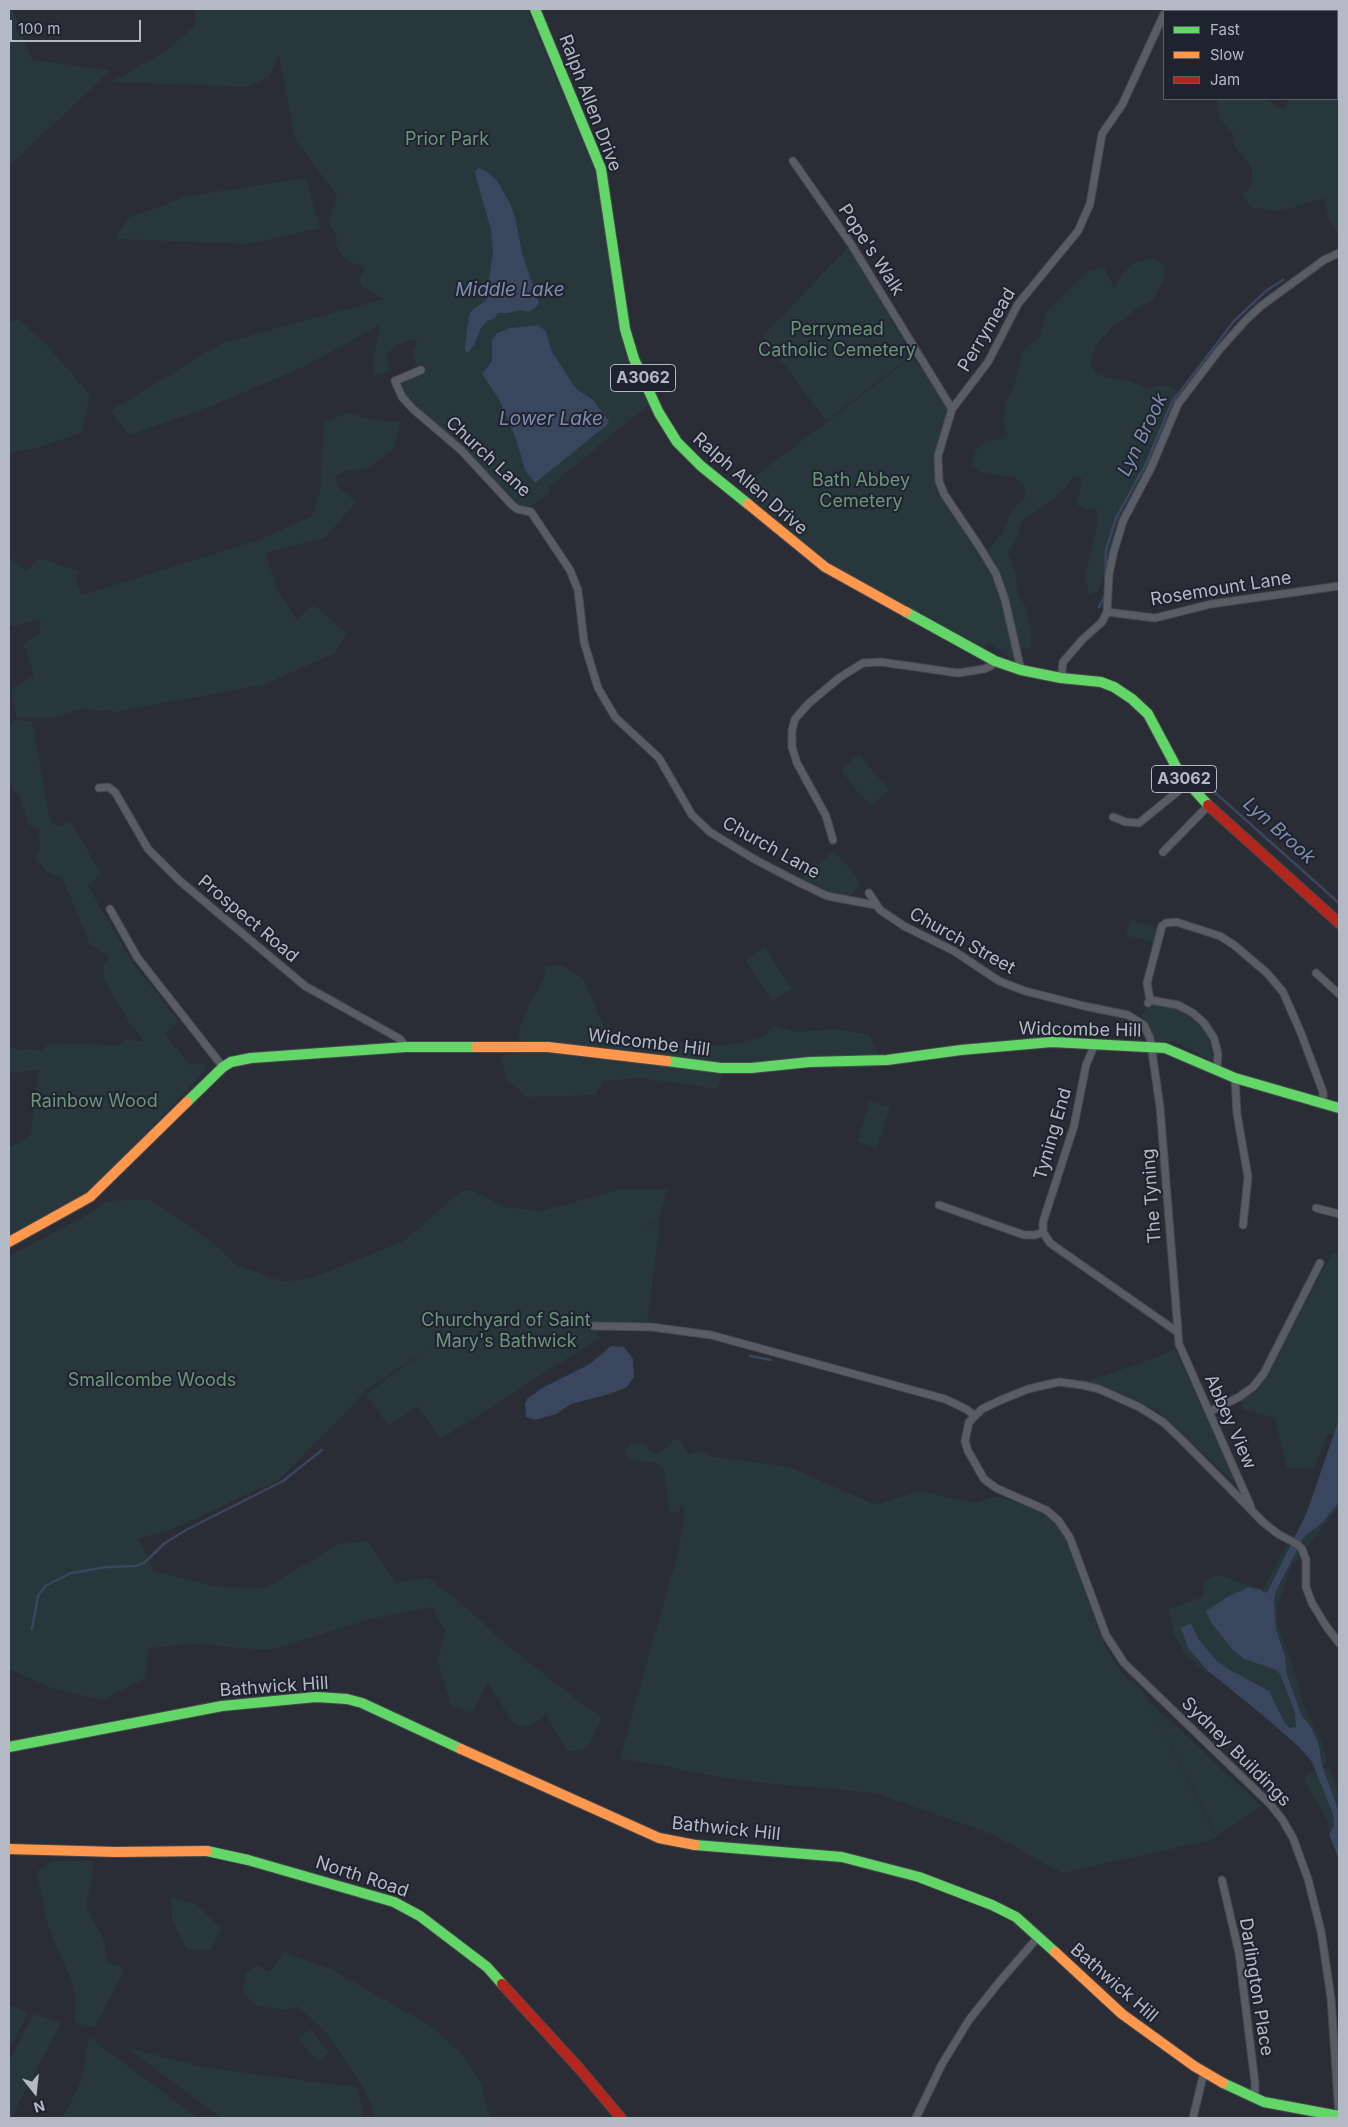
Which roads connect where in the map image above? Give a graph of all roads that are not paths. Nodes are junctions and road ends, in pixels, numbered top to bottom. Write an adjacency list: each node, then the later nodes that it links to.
1 (535, 9): 9 (street, Ralph Allen Drive / A3062)
2 (1163, 15): 6 (street, Perrymead)
3 (793, 161): 6 (street, Pope's Walk)
4 (1339, 253): 8 (street)
5 (421, 370): 19 (street, Church Lane)
6 (952, 409): 10 (street, Perrymead)
7 (1339, 586): 8 (street, Rosemount Lane)
8 (1107, 612): 11 (street)
9 (995, 661): 10 (street, Ralph Allen Drive / A3062); 16 (street)
10 (1021, 670): 11 (street, A3062)
11 (1061, 678): 12 (street, A3062)
12 (1187, 784): 14 (street, A3062); 15 (street)
13 (99, 788): 26 (street, Prospect Road)
14 (1208, 806): 17 (street); 21 (street, A3062)
15 (1113, 817)
16 (833, 840)
17 (1163, 852)
18 (869, 893): 19 (street, Church Street)
19 (875, 905): 25 (street, Church Street)
20 (110, 909): 27 (street)
21 (1339, 923)
22 (1316, 973): 23 (street)
23 (1339, 994)
24 (1095, 1044): 25 (street, Widcombe Hill); 26 (street, Widcombe Hill); 36 (street, Tyning End)
25 (1152, 1047): 28 (street, Widcombe Hill); 40 (street, The Tyning)
26 (406, 1048): 27 (street, Widcombe Hill)
27 (223, 1067): 37 (street, Widcombe Hill)
28 (1217, 1070): 29 (street, Widcombe Hill); 30 (street)
29 (1235, 1078): 30 (street, Widcombe Hill); 35 (street)
30 (1322, 1103): 31 (street, Widcombe Hill)
31 (1339, 1108)
32 (939, 1205): 36 (street)
33 (1316, 1208): 34 (street)
34 (1339, 1214)
35 (1243, 1225)
36 (1043, 1232): 40 (street)
37 (9, 1242)
38 (1320, 1263): 42 (street)
39 (594, 1326): 43 (street)
40 (1176, 1331): 41 (street, The Tyning)
41 (1179, 1344): 42 (street, Abbey View)
42 (1209, 1412): 44 (street, Abbey View)
43 (974, 1415): 44 (street); 52 (street, Sydney Buildings)
44 (1253, 1512): 45 (street)
45 (1339, 1643)
46 (9, 1747): 49 (street, Bathwick Hill)
47 (9, 1849): 53 (street, North Road)
48 (1222, 1880): 51 (street, Darlington Place)
49 (1039, 1936): 50 (street, Bathwick Hill); 54 (street)
50 (1204, 2072): 51 (street, Bathwick Hill); 55 (street)
51 (1252, 2098): 52 (street, Bathwick Hill)
52 (1339, 2116)
53 (617, 2117)
54 (916, 2118)
55 (1193, 2118)

